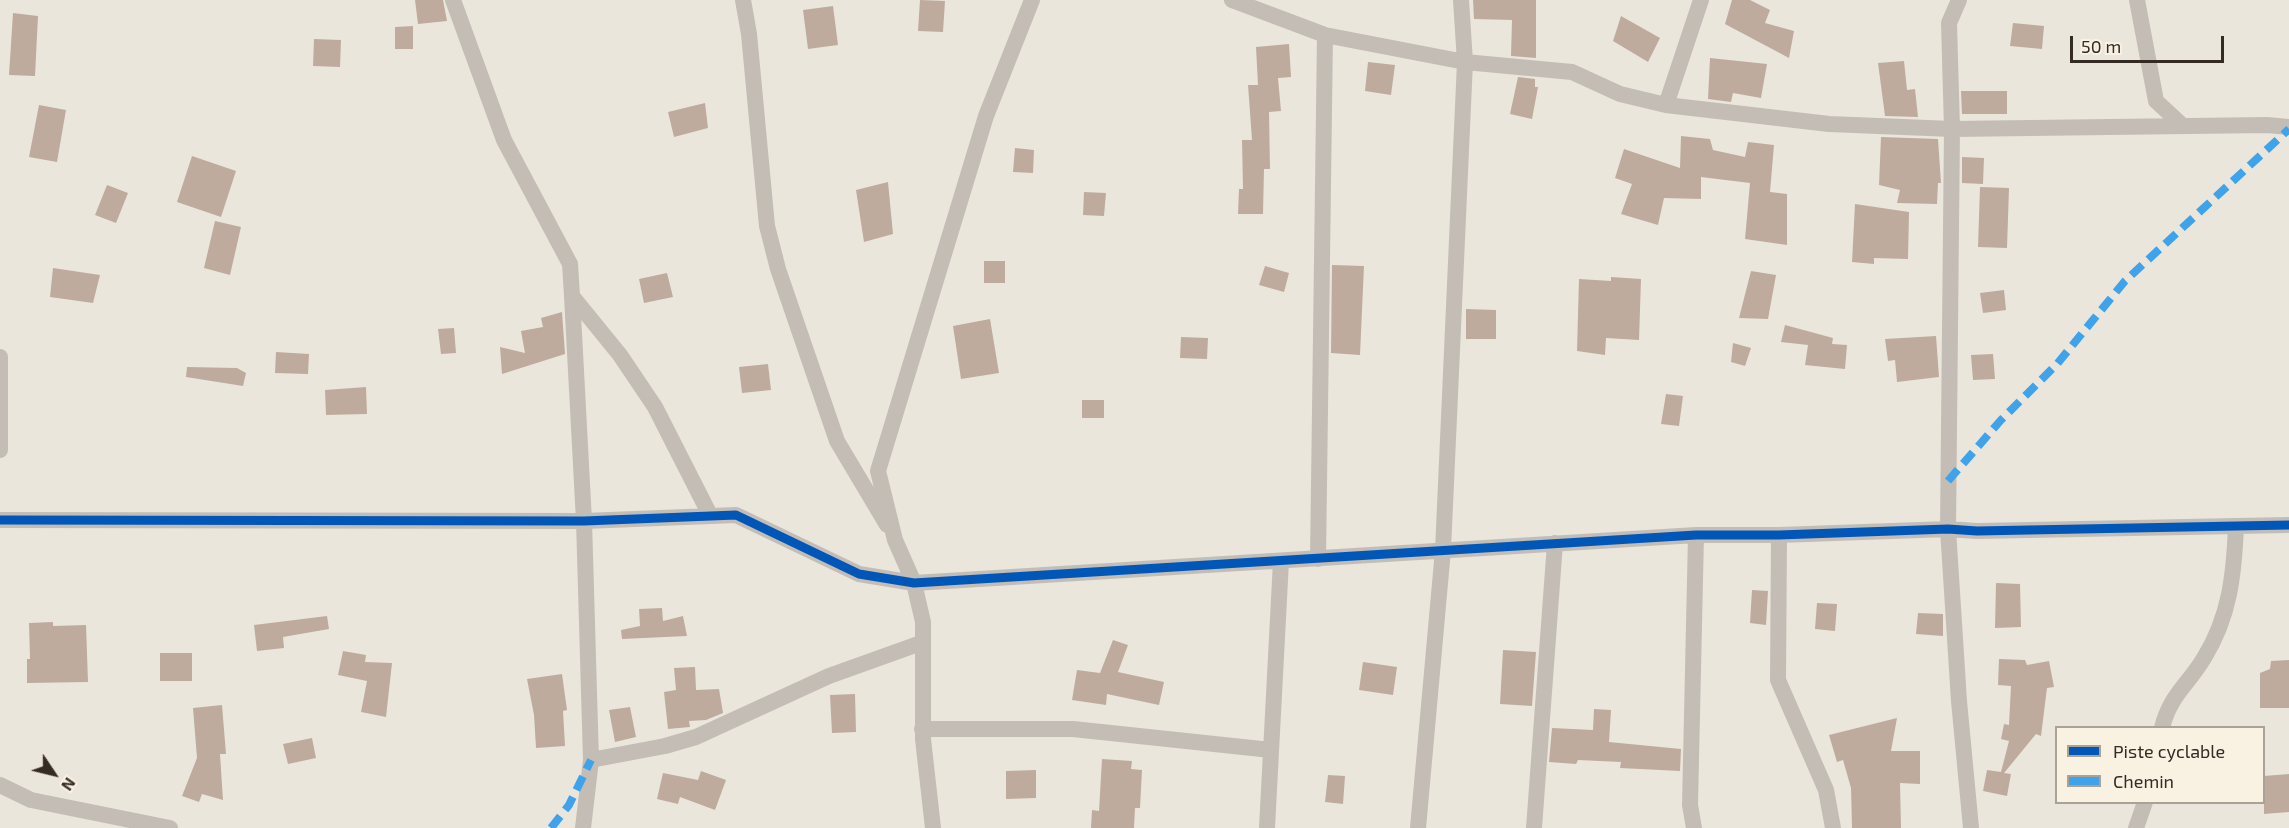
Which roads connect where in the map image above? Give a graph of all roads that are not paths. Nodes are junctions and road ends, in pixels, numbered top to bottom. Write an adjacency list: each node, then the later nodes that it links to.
1 (453, 0): 15 (street)
2 (743, 0): 26 (street)
3 (1032, 0): 26 (street)
4 (1232, 0): 9 (street)
5 (1461, 0): 10 (street)
6 (1701, 0): 11 (street)
7 (1959, 0): 14 (street)
8 (2137, 0): 12 (street)
9 (1325, 35): 10 (street); 29 (street)
10 (1465, 62): 11 (street); 28 (street)
11 (1666, 105): 14 (street)
12 (2183, 126): 13 (street); 14 (street)
13 (2289, 128)
14 (1952, 129): 23 (street)
15 (572, 296): 18 (street); 20 (street)
16 (0, 357): 17 (street)
17 (0, 450)
18 (710, 515): 20 (street); 31 (street)
19 (0, 520): 20 (street)
20 (584, 520): 36 (street)
21 (2289, 525): 22 (street)
22 (2236, 526): 23 (street); 33 (street)
23 (1948, 529): 25 (street); 47 (street)
24 (1696, 535): 25 (street); 27 (street); 45 (street)
25 (1779, 535): 46 (street)
26 (896, 540): 31 (street)
27 (1555, 543): 28 (street); 44 (street)
28 (1443, 550): 29 (street); 43 (street)
29 (1318, 559): 30 (street)
30 (1281, 561): 31 (street); 35 (street)
31 (914, 583): 32 (street)
32 (921, 643): 34 (street); 36 (street)
33 (2164, 726)
34 (922, 729): 35 (street); 41 (street)
35 (1271, 750): 42 (street)
36 (591, 760): 40 (street)
37 (0, 785): 39 (street)
38 (2144, 804): 48 (street)
39 (170, 828)
40 (583, 828)
41 (933, 828)
42 (1266, 828)
43 (1418, 828)
44 (1534, 828)
45 (1694, 828)
46 (1833, 828)
47 (1971, 828)
48 (2136, 828)

